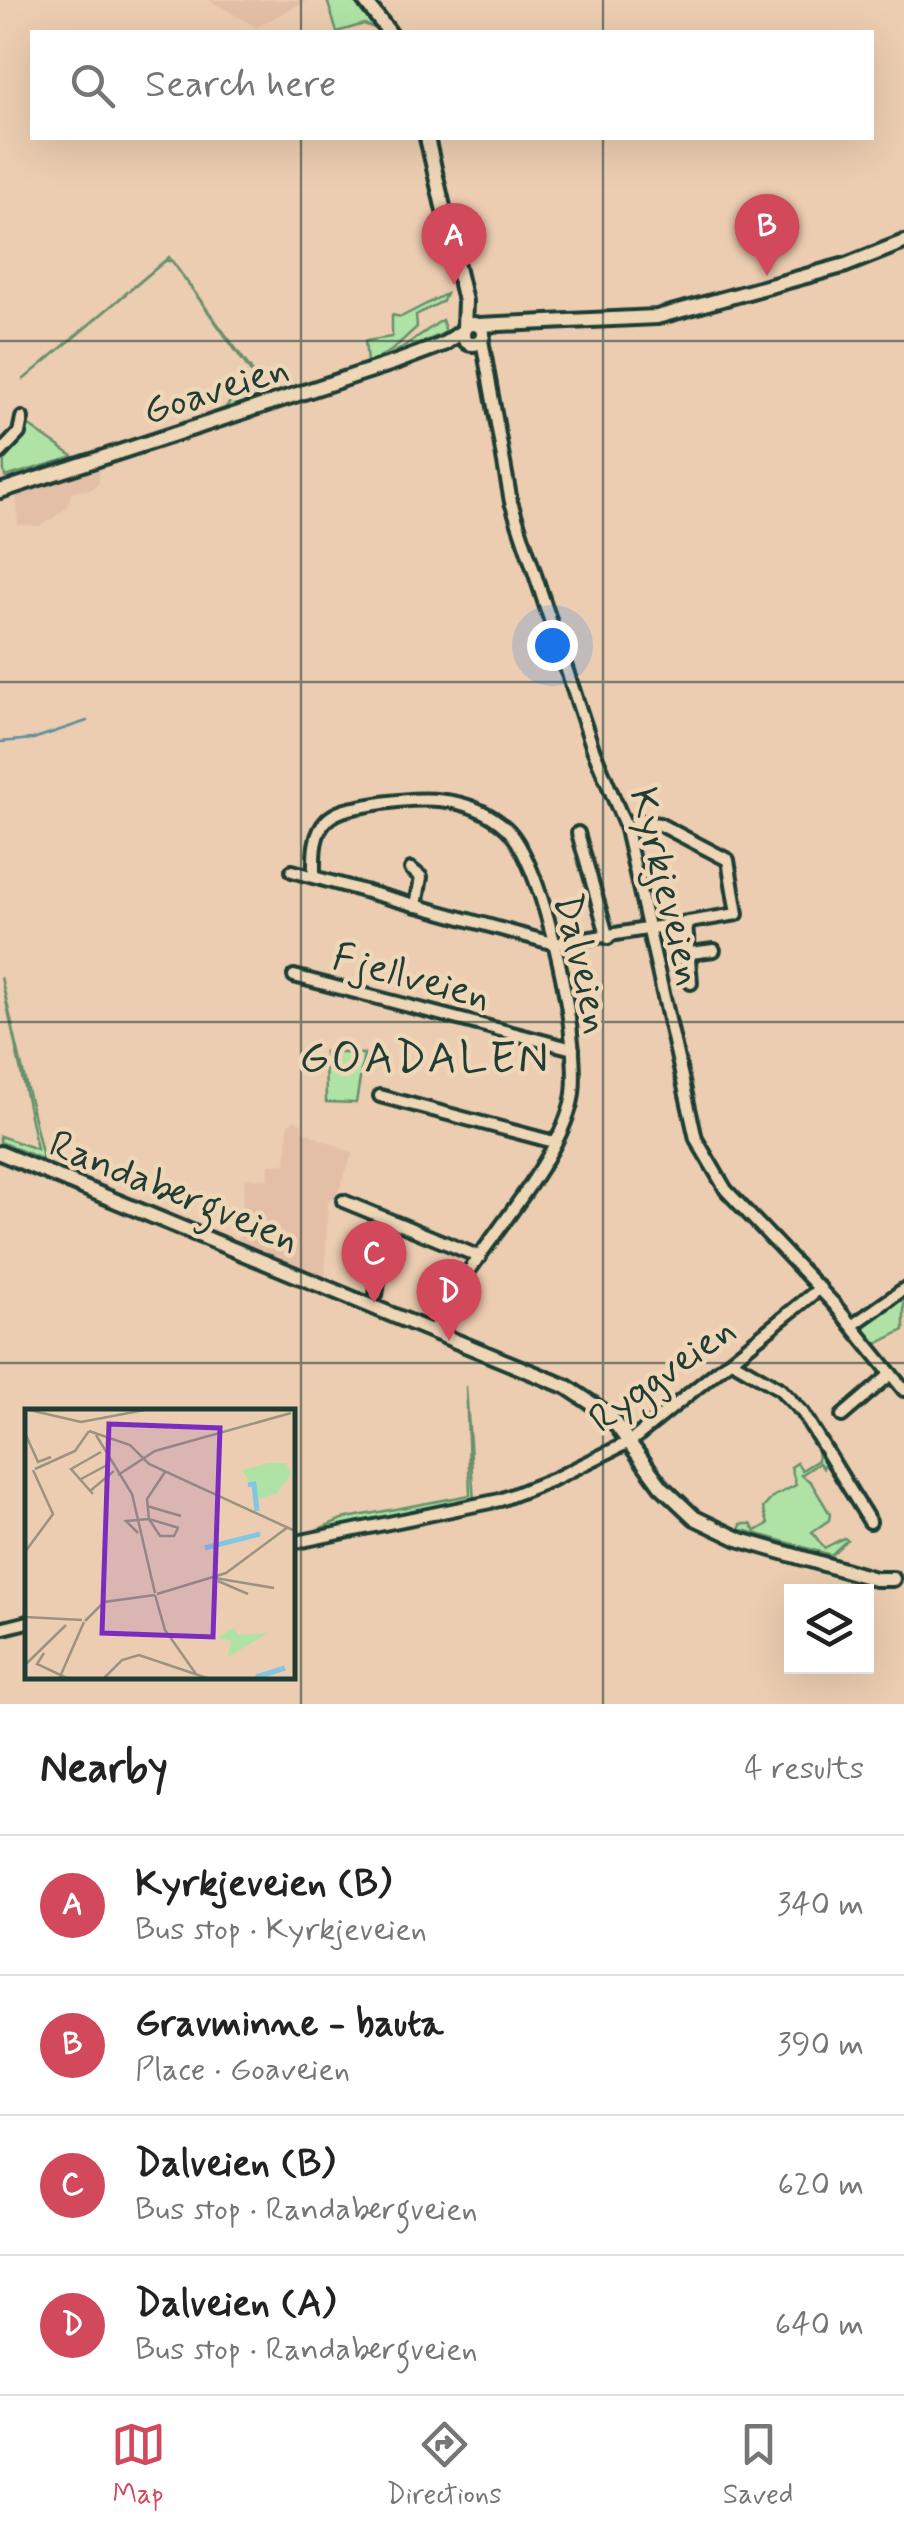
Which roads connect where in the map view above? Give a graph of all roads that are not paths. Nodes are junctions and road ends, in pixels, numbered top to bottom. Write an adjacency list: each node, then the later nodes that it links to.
1 (364, 0): 2 (main road)
2 (386, 30)
3 (427, 140): 5 (main road, Kyrkjeveien)
4 (904, 242): 5 (main road, Goaveien)
5 (474, 334): 8 (main road, Goaveien); 16 (street, Kyrkjeveien)
6 (22, 418): 7 (street)
7 (0, 453)
8 (2, 487)
9 (635, 822): 15 (street)
10 (578, 834): 17 (street)
11 (410, 869): 14 (street)
12 (292, 870): 13 (street)
13 (314, 877): 14 (street); 18 (street, Dalveien)
14 (416, 906): 18 (street)
15 (686, 924): 16 (street); 20 (street)
16 (651, 930): 17 (street); 30 (street, Kyrkjeveien)
17 (608, 938): 18 (street)
18 (555, 944): 23 (street, Dalveien)
19 (714, 950): 20 (street)
20 (690, 953): 22 (street)
21 (294, 976): 23 (street, Fjellveien)
22 (690, 983)
23 (573, 1049): 25 (street, Dalveien)
24 (380, 1096): 25 (street)
25 (554, 1142): 29 (street, Dalveien)
26 (0, 1153): 34 (main road, Randabergveien)
27 (343, 1201): 28 (street)
28 (388, 1220): 29 (street); 32 (street)
29 (480, 1257): 34 (street, Dalveien)
30 (820, 1288): 33 (street, Kyrkjeveien); 35 (street, Ryggveien)
31 (904, 1288): 33 (street)
32 (376, 1295)
33 (852, 1325): 36 (street, Kyrkjeveien)
34 (433, 1331): 39 (main road, Randabergveien)
35 (732, 1360): 39 (street, Ryggveien); 40 (street)
36 (897, 1375): 37 (street, Kyrkjeveien); 38 (street)
37 (904, 1390)
38 (842, 1416)
39 (631, 1441): 41 (street, Ryggveien); 42 (main road, Randabergveien)
40 (870, 1522)
41 (295, 1542)
42 (898, 1580)
43 (25, 1623): 44 (street)
44 (0, 1629)

